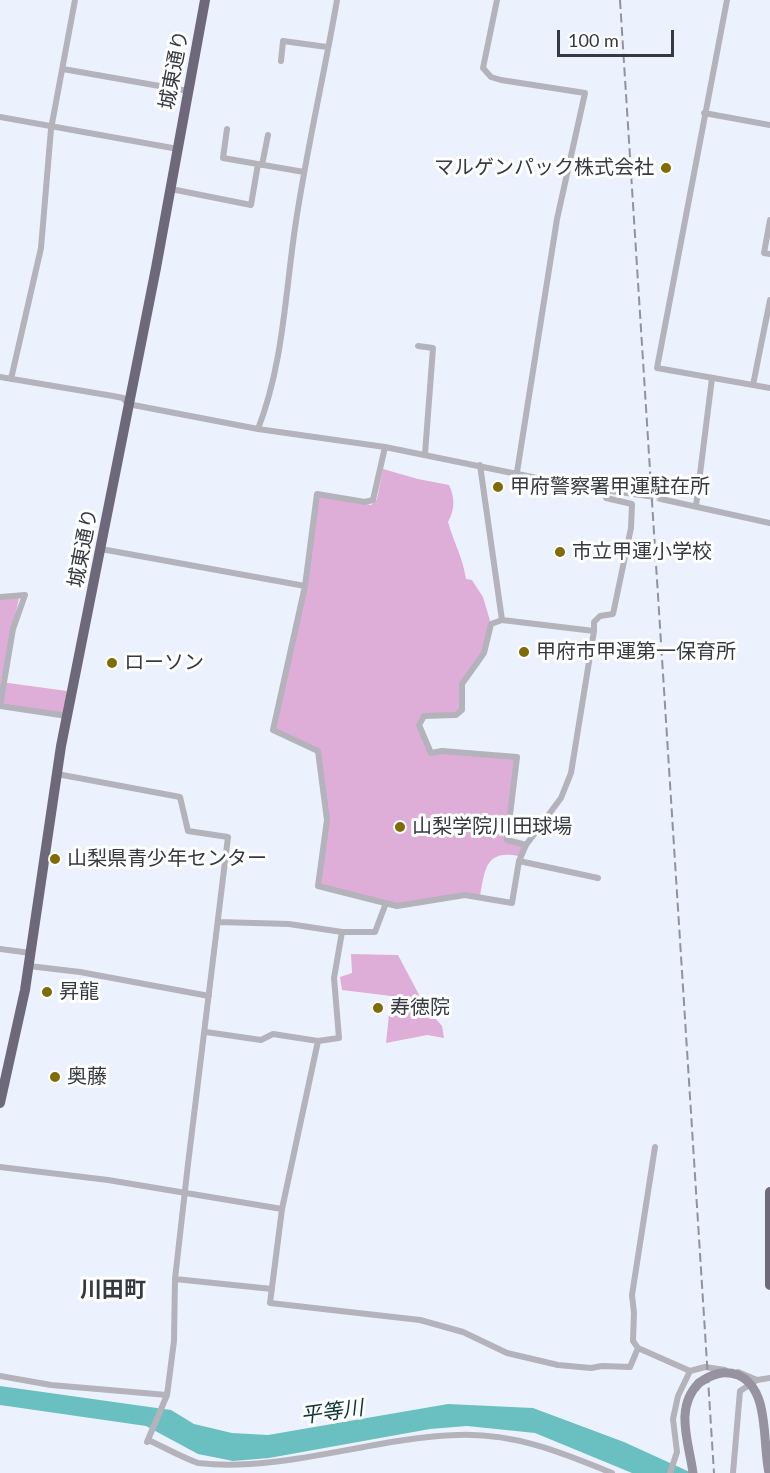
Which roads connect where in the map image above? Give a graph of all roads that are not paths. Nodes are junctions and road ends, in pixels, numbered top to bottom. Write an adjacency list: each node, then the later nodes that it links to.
1 (75, 0): 8 (street)
2 (205, 0): 9 (highway, 城東通り)
3 (337, 0): 6 (street)
4 (497, 0): 34 (street)
5 (727, 0): 10 (street)
6 (327, 47): 7 (street); 18 (street)
7 (281, 61)
8 (63, 69): 9 (street); 13 (street)
9 (188, 91): 16 (highway, 城東通り)
10 (704, 113): 12 (street); 25 (street)
11 (0, 117): 13 (street)
12 (770, 125)
13 (51, 129): 16 (street); 26 (street)
14 (227, 129): 17 (street)
15 (268, 135): 17 (street)
16 (178, 149): 19 (highway, 城東通り)
17 (260, 164): 18 (street); 19 (street)
18 (304, 172): 30 (street)
19 (171, 189): 29 (highway, 城東通り)
20 (770, 220): 21 (street)
21 (770, 254)
22 (770, 300): 27 (street)
23 (418, 346): 32 (street)
24 (0, 377): 26 (street)
25 (712, 378): 27 (street); 38 (street)
26 (11, 379): 29 (street)
27 (753, 385): 28 (street)
28 (770, 388)
29 (128, 404): 30 (street); 40 (highway, 城東通り)
30 (258, 429): 31 (street)
31 (385, 447): 32 (street); 41 (street)
32 (425, 454): 33 (street)
33 (480, 465): 34 (street); 43 (street)
34 (517, 472): 35 (street)
35 (605, 489): 36 (street); 44 (street)
36 (648, 496)
37 (661, 499): 38 (street)
38 (696, 506): 39 (street)
39 (770, 523)
40 (101, 549): 41 (street); 46 (highway, 城東通り)
41 (305, 586): 51 (street)
42 (0, 597): 45 (street)
43 (502, 620): 44 (street); 48 (street)
44 (594, 631): 48 (street)
45 (0, 706): 46 (street)
46 (67, 716): 47 (highway, 城東通り)
47 (57, 774): 52 (street); 55 (highway, 城東通り)
48 (526, 845): 49 (street)
49 (519, 861): 50 (street); 51 (street)
50 (598, 878)
51 (386, 903): 53 (street)
52 (219, 922): 53 (street); 57 (street)
53 (342, 932): 59 (street)
54 (0, 949): 55 (street)
55 (31, 953): 56 (highway, 城東通り)
56 (29, 966): 57 (street); 60 (highway, 城東通り)
57 (209, 996): 58 (street)
58 (206, 1032): 59 (street); 64 (street)
59 (318, 1041): 65 (street)
60 (0, 1103)
61 (655, 1147): 69 (street)
62 (0, 1167): 64 (street)
63 (770, 1192): 67 (highway)
64 (185, 1193): 65 (street); 66 (street)
65 (282, 1209): 68 (street)
66 (176, 1280): 68 (street); 74 (street)
67 (770, 1285)
68 (272, 1289): 69 (street)
69 (638, 1348): 70 (street)
70 (690, 1371): 73 (street); 76 (street)
71 (0, 1376): 74 (street)
72 (770, 1378): 73 (street)
73 (757, 1380): 78 (street)
74 (167, 1395): 75 (street)
75 (612, 1473)
76 (670, 1473)
77 (693, 1473): 79 (street, bridge)
78 (733, 1473)
79 (769, 1473)

